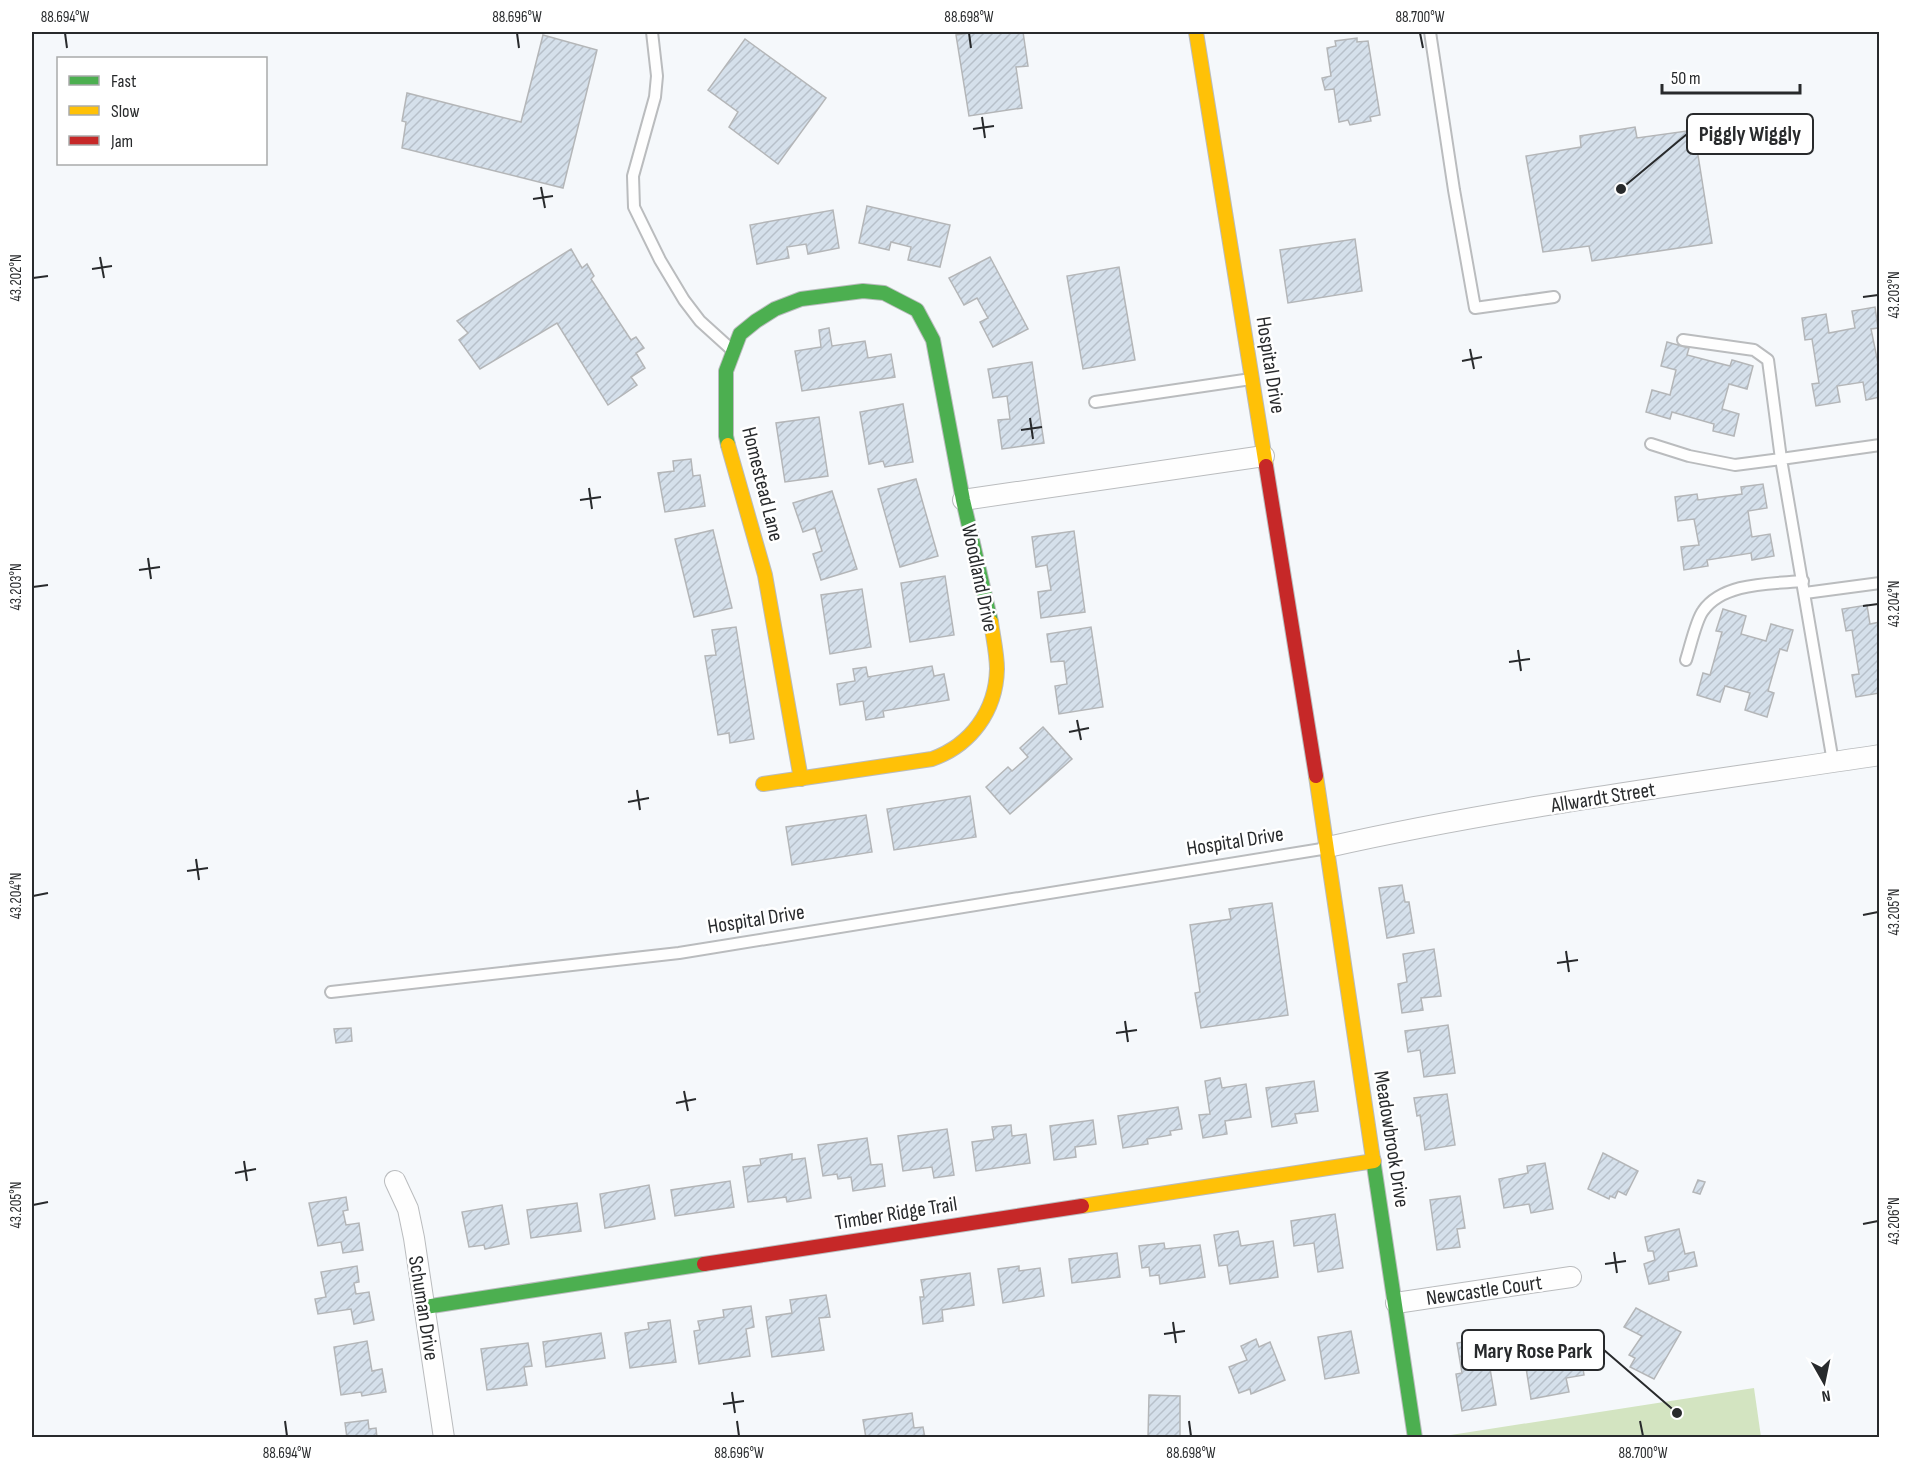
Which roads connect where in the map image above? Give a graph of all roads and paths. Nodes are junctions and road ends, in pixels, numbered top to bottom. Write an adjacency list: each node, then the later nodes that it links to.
1 (652, 32): 6 (lane)
2 (1196, 32): 7 (street, Hospital Drive)
3 (1430, 32): 4 (lane)
4 (1554, 297)
5 (1683, 340): 12 (lane)
6 (734, 351): 13 (street, Homestead Lane); 20 (street, Homestead Lane)
7 (1251, 378): 8 (lane); 11 (street, Hospital Drive)
8 (1095, 402)
9 (1651, 444): 12 (lane)
10 (1880, 445): 12 (lane)
11 (1264, 456): 13 (street, Woodland Drive); 22 (street, Hospital Drive)
12 (1781, 459): 14 (lane)
13 (963, 500): 20 (street, Woodland Drive)
14 (1803, 581): 16 (lane); 17 (lane)
15 (1880, 583): 16 (lane)
16 (1805, 593): 19 (lane)
17 (1686, 660)
18 (1880, 755): 19 (street, Allwardt Street)
19 (1833, 762): 22 (street, Allwardt Street)
20 (801, 779): 21 (street, Woodland Drive)
21 (763, 784)
22 (1328, 848): 23 (lane, Hospital Drive); 24 (street, Meadowbrook Drive)
23 (331, 992)
24 (1374, 1161): 27 (street, Meadowbrook Drive); 28 (street, Timber Ridge Trail)
25 (395, 1181): 28 (street, Schuman Drive)
26 (1571, 1277): 27 (street, Newcastle Court)
27 (1396, 1303): 30 (street, Meadowbrook Drive)
28 (425, 1307): 29 (street, Schuman Drive)
29 (444, 1437)
30 (1410, 1437)

